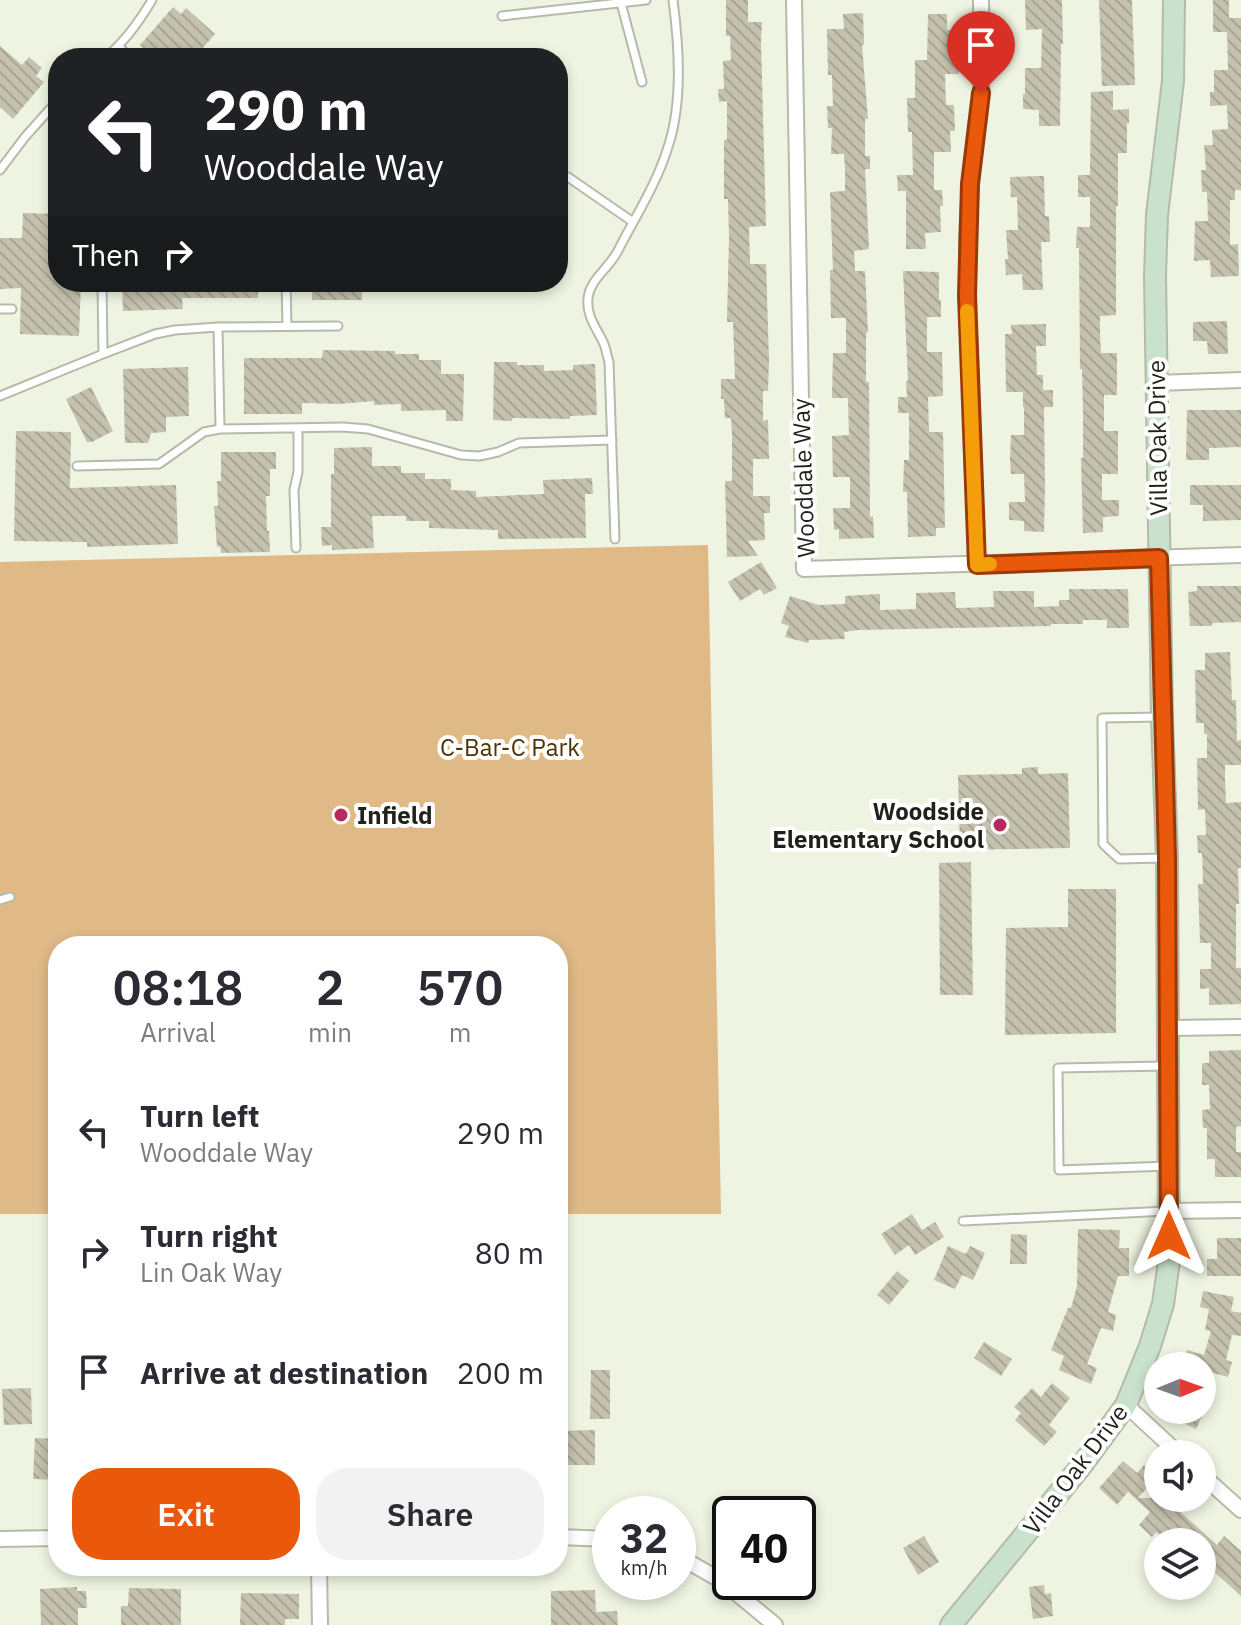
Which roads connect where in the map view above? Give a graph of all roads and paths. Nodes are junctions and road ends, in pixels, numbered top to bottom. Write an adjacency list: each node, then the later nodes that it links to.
1 (152, 0): 9 (lane)
2 (646, 0): 7 (lane)
3 (673, 0): 16 (lane)
4 (794, 0): 36 (street, Wooddale Way)
5 (981, 0): 36 (street)
6 (1174, 0): 26 (street, Villa Oak Drive)
7 (621, 3): 8 (lane); 10 (lane)
8 (502, 16)
9 (119, 47)
10 (642, 82)
11 (48, 111): 13 (lane)
12 (0, 149): 13 (lane)
13 (9, 156): 14 (lane)
14 (0, 170)
15 (568, 177): 16 (lane)
16 (633, 222): 30 (lane)
17 (102, 292): 24 (lane)
18 (286, 292): 21 (lane)
19 (0, 309): 20 (lane)
20 (12, 309)
21 (287, 326): 22 (lane); 23 (lane)
22 (338, 326)
23 (218, 327): 24 (lane); 29 (lane)
24 (103, 354): 27 (lane)
25 (1241, 380): 26 (street)
26 (1156, 383): 35 (street, Villa Oak Drive)
27 (0, 396)
28 (298, 428): 29 (lane); 30 (lane); 33 (lane)
29 (220, 429): 31 (lane)
30 (612, 440): 32 (lane)
31 (77, 466)
32 (615, 539)
33 (296, 548)
34 (1241, 555): 35 (street, Wooddale Way)
35 (1159, 558): 36 (street, Wooddale Way); 37 (street, Villa Oak Drive)
36 (977, 565)
37 (1162, 717): 38 (street, Villa Oak Drive); 38 (lane)
38 (1167, 858): 42 (street, Villa Oak Drive)
39 (10, 897): 40 (lane)
40 (0, 900)
41 (1241, 1027): 42 (street)
42 (1167, 1028): 43 (street, Villa Oak Drive)
43 (1168, 1066): 44 (street, Villa Oak Drive); 44 (lane)
44 (1169, 1166): 46 (street, Villa Oak Drive)
45 (1241, 1210): 46 (street)
46 (1170, 1211): 47 (lane); 48 (street, Villa Oak Drive)
47 (963, 1221)
48 (1126, 1405): 49 (street); 60 (street, Villa Oak Drive)
49 (1164, 1440)
50 (1216, 1488): 51 (street)
51 (1241, 1510)
52 (568, 1537): 54 (street)
53 (48, 1538): 55 (street)
54 (592, 1538)
55 (0, 1539)
56 (696, 1566): 59 (street)
57 (319, 1576): 58 (street)
58 (320, 1625)
59 (775, 1625)
60 (951, 1625)

